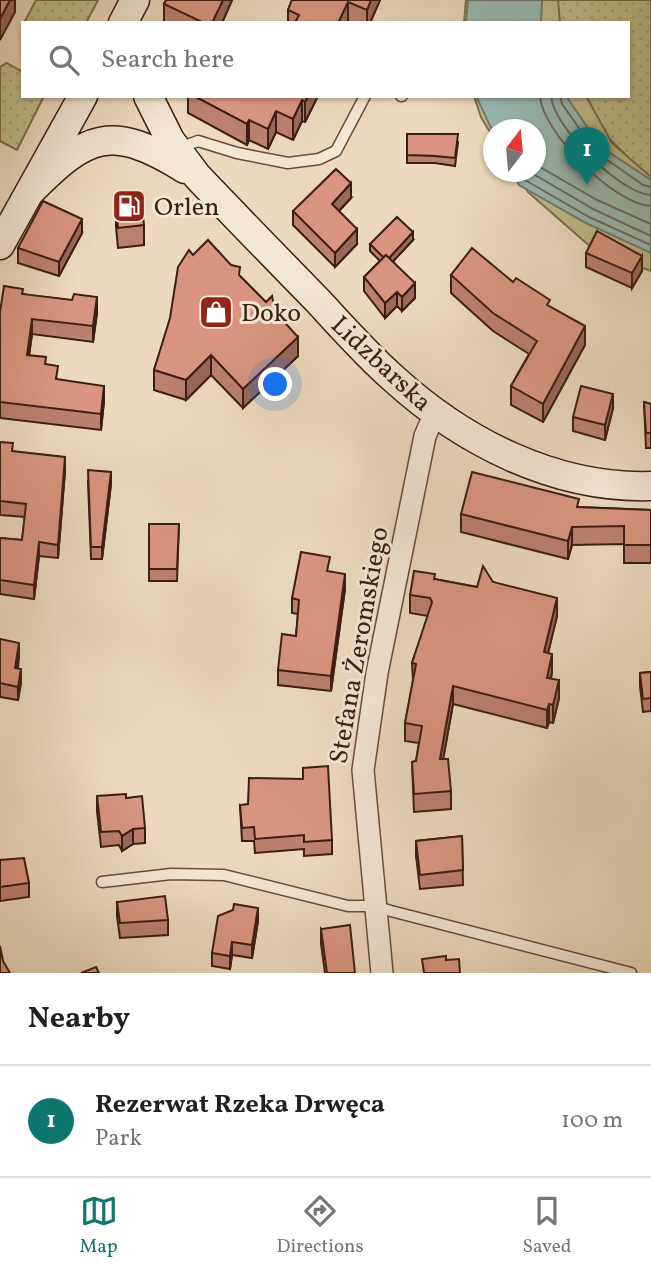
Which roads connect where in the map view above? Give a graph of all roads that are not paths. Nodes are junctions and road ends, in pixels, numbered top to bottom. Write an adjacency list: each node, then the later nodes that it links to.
1 (136, 0): 2 (main road); 3 (main road)
2 (123, 21)
3 (136, 21)
4 (82, 98): 9 (main road)
5 (149, 98): 7 (main road, Lidzbarska)
6 (364, 98): 7 (lane)
7 (176, 149): 8 (main road, Lidzbarska)
8 (197, 176): 9 (main road, Lidzbarska); 11 (main road, Lidzbarska)
9 (29, 192): 10 (main road)
10 (0, 246)
11 (435, 413): 12 (main road, Lidzbarska); 14 (street, Stefana Żeromskiego)
12 (651, 486)
13 (102, 882): 14 (lane)
14 (374, 906): 15 (street, Stefana Żeromskiego); 16 (lane)
15 (382, 973)
16 (631, 973)

